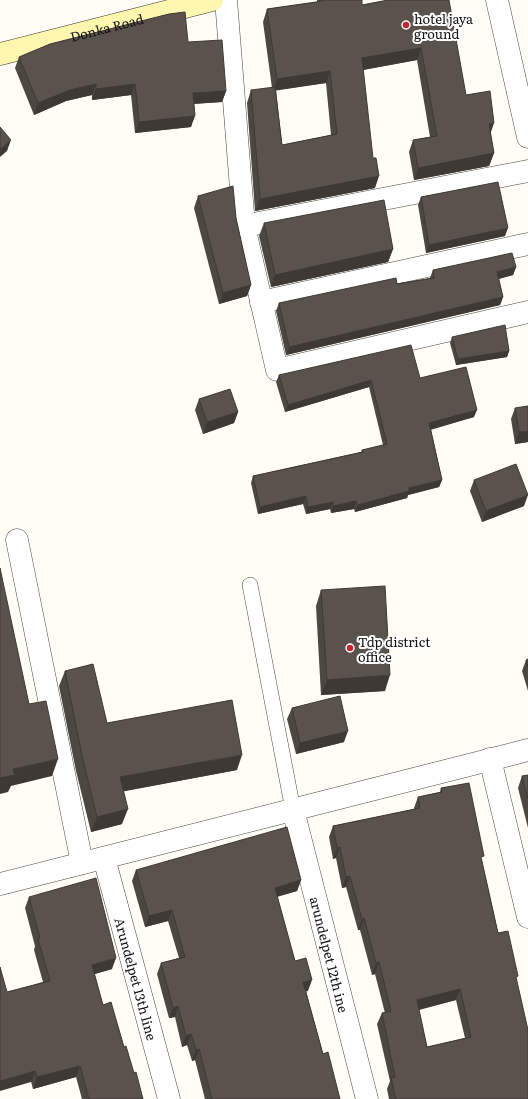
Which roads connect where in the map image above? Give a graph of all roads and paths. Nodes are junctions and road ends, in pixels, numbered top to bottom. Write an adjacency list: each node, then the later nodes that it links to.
1 (212, 0): 4 (street, Donka Road)
2 (226, 0): 7 (street)
3 (496, 0): 5 (street)
4 (0, 54)
5 (528, 137)
6 (528, 171): 7 (street)
7 (244, 226): 9 (street)
8 (528, 244): 9 (street)
9 (261, 302): 10 (street)
10 (528, 312)
11 (17, 540): 17 (street)
12 (250, 585): 15 (lane)
13 (528, 750): 14 (street)
14 (490, 759): 15 (street); 19 (street)
15 (293, 810): 16 (street); 21 (street, arundelpet 12th ine)
16 (104, 858): 17 (street); 20 (street, Arundelpet 13th line)
17 (82, 863): 18 (street)
18 (0, 884)
19 (528, 917)
20 (169, 1099)
21 (367, 1099)

